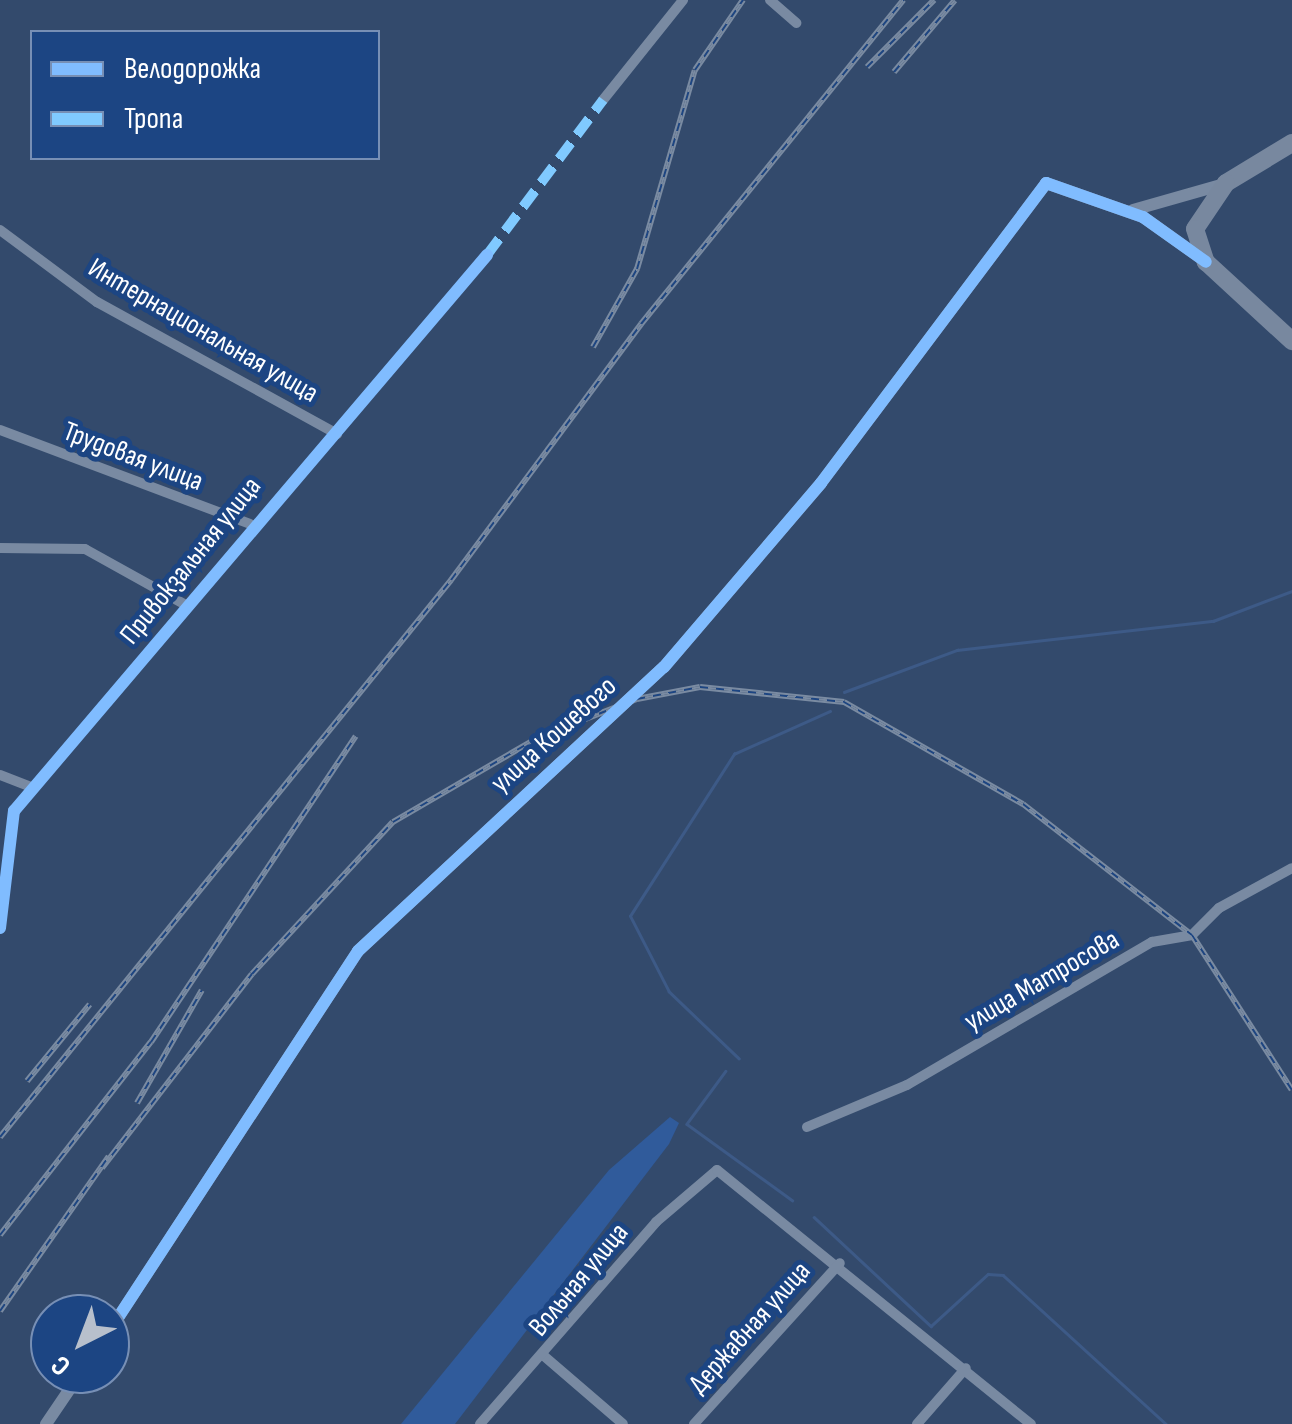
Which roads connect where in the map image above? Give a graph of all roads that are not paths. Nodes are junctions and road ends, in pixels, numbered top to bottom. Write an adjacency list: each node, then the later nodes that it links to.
1 (683, 0): 4 (street)
2 (770, 0): 3 (street)
3 (796, 23)
4 (603, 100)
5 (1292, 142): 6 (main road)
6 (1226, 184): 7 (street); 10 (main road)
7 (1128, 210): 10 (street); 23 (street, улица Кошевого)
8 (0, 230): 13 (street, Интернациональная улица)
9 (488, 255): 13 (street, Привокзальная улица)
10 (1206, 262): 11 (main road)
11 (1292, 341)
12 (0, 430): 14 (street, Трудовая улица)
13 (337, 434): 14 (street, Привокзальная улица)
14 (250, 524): 16 (street, Привокзальная улица)
15 (0, 548): 16 (street)
16 (186, 605): 18 (street, Привокзальная улица)
17 (0, 775): 18 (street)
18 (31, 787): 20 (street, Привокзальная улица)
19 (1292, 868): 21 (street, улица Матросова)
20 (0, 928)
21 (807, 1126)
22 (840, 1263): 24 (street, Вольная улица); 25 (street); 30 (street, Державная улица)
23 (130, 1299)
24 (544, 1356): 28 (street, Вольная улица); 29 (street)
25 (966, 1368): 31 (street); 32 (street)
26 (66, 1394): 27 (street)
27 (46, 1424)
28 (480, 1424)
29 (622, 1424)
30 (694, 1424)
31 (916, 1424)
32 (1032, 1424)

